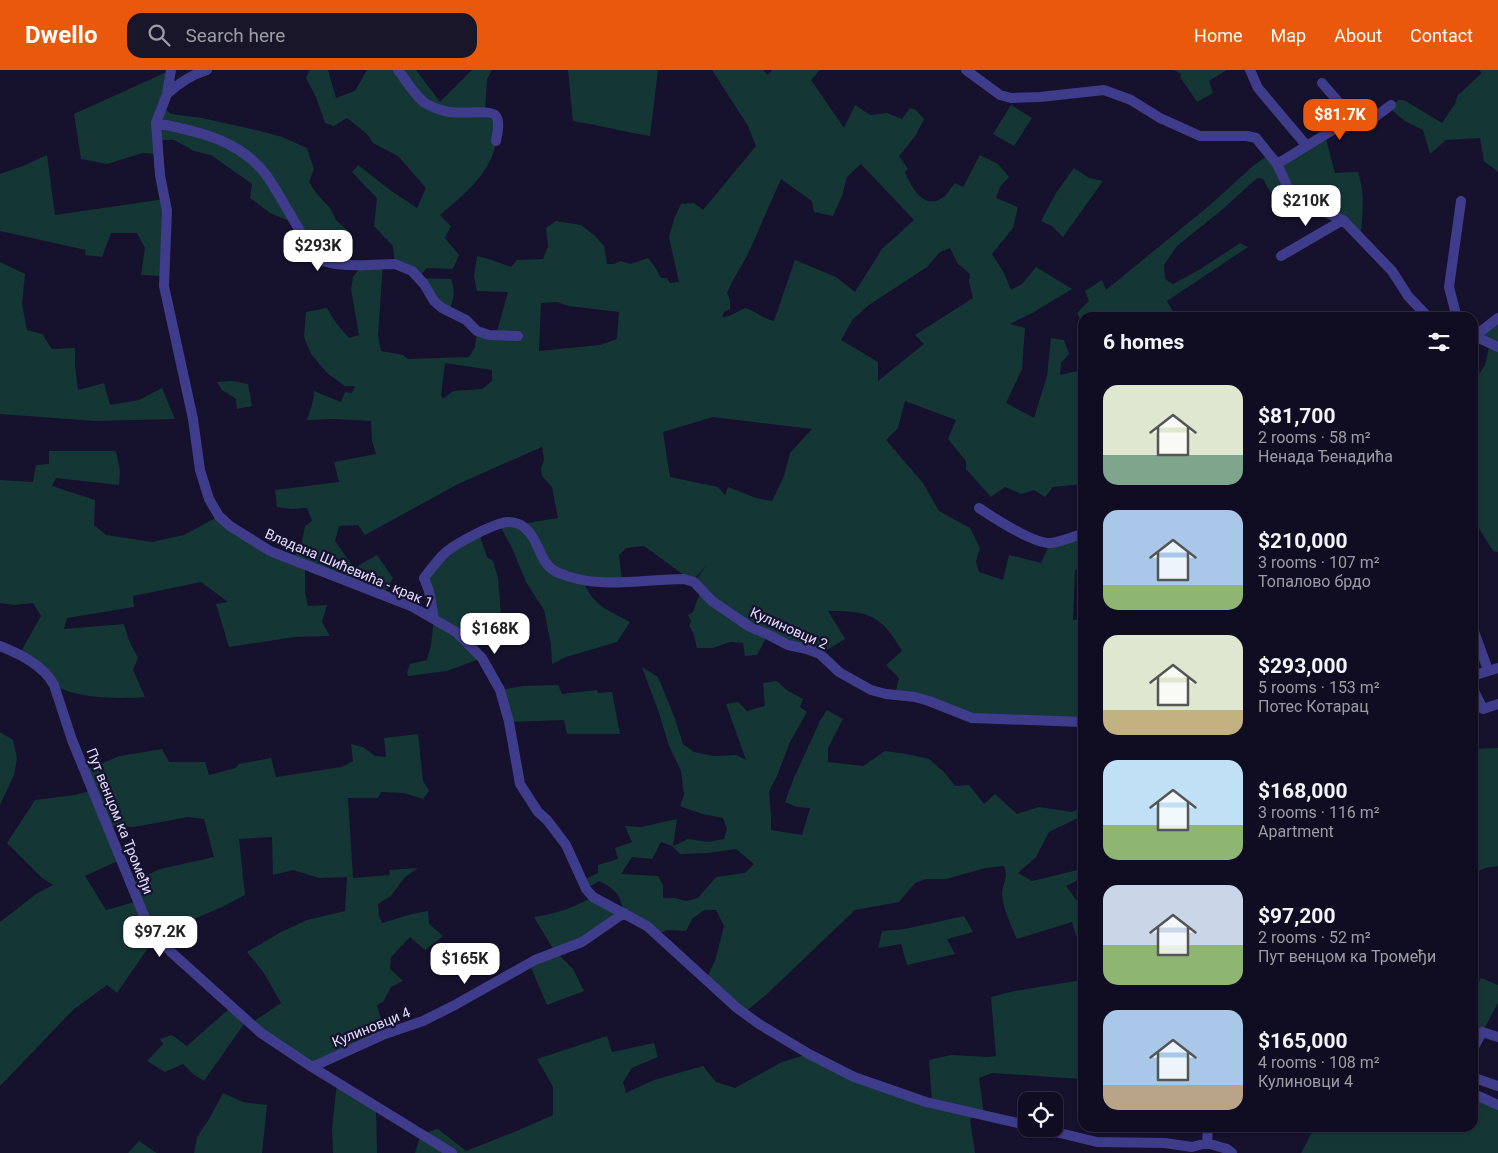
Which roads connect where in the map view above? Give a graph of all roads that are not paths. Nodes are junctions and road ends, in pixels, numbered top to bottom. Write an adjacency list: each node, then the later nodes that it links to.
1 (172, 70): 7 (street, Владана Шићевића - крак 1)
2 (207, 70): 7 (street)
3 (398, 70): 11 (street)
4 (966, 70): 13 (street)
5 (1250, 70): 12 (street)
6 (1322, 83): 9 (street)
7 (167, 94): 10 (street, Владана Шићевића - крак 1)
8 (1391, 105): 9 (street)
9 (1356, 122): 12 (street)
10 (156, 123): 21 (street); 26 (street, Владана Шићевића - крак 1)
11 (496, 141)
12 (1306, 146): 13 (street)
13 (1277, 164): 15 (street)
14 (1461, 201): 18 (street)
15 (1343, 220): 16 (street); 17 (street)
16 (1281, 256)
17 (1423, 312)
18 (1456, 312)
19 (1498, 318): 20 (street)
20 (1478, 333)
21 (518, 336)
22 (1478, 338): 23 (street)
23 (1498, 347)
24 (979, 508): 25 (street)
25 (1078, 535)
26 (434, 619): 33 (street, Кулиновци 2); 34 (street, Владана Шићевића - крак 1)
27 (1478, 638): 29 (street)
28 (0, 646): 37 (street, Пут венцом ка Тромеђи)
29 (1493, 669): 30 (street)
30 (1478, 674)
31 (1478, 699): 32 (street)
32 (1498, 704)
33 (1078, 722)
34 (624, 913): 37 (street, Кулиновци 4); 42 (street, Владана Шићевића - крак 1)
35 (1498, 1037): 36 (street)
36 (1478, 1040)
37 (312, 1066): 47 (street, Пут венцом ка Тромеђи)
38 (1478, 1079): 39 (street)
39 (1498, 1086)
40 (1478, 1096): 41 (street)
41 (1498, 1105)
42 (1018, 1123)
43 (1208, 1132): 45 (street)
44 (1063, 1134): 46 (street)
45 (1207, 1143): 46 (street); 48 (street)
46 (1191, 1150)
47 (452, 1153)
48 (1232, 1153)

